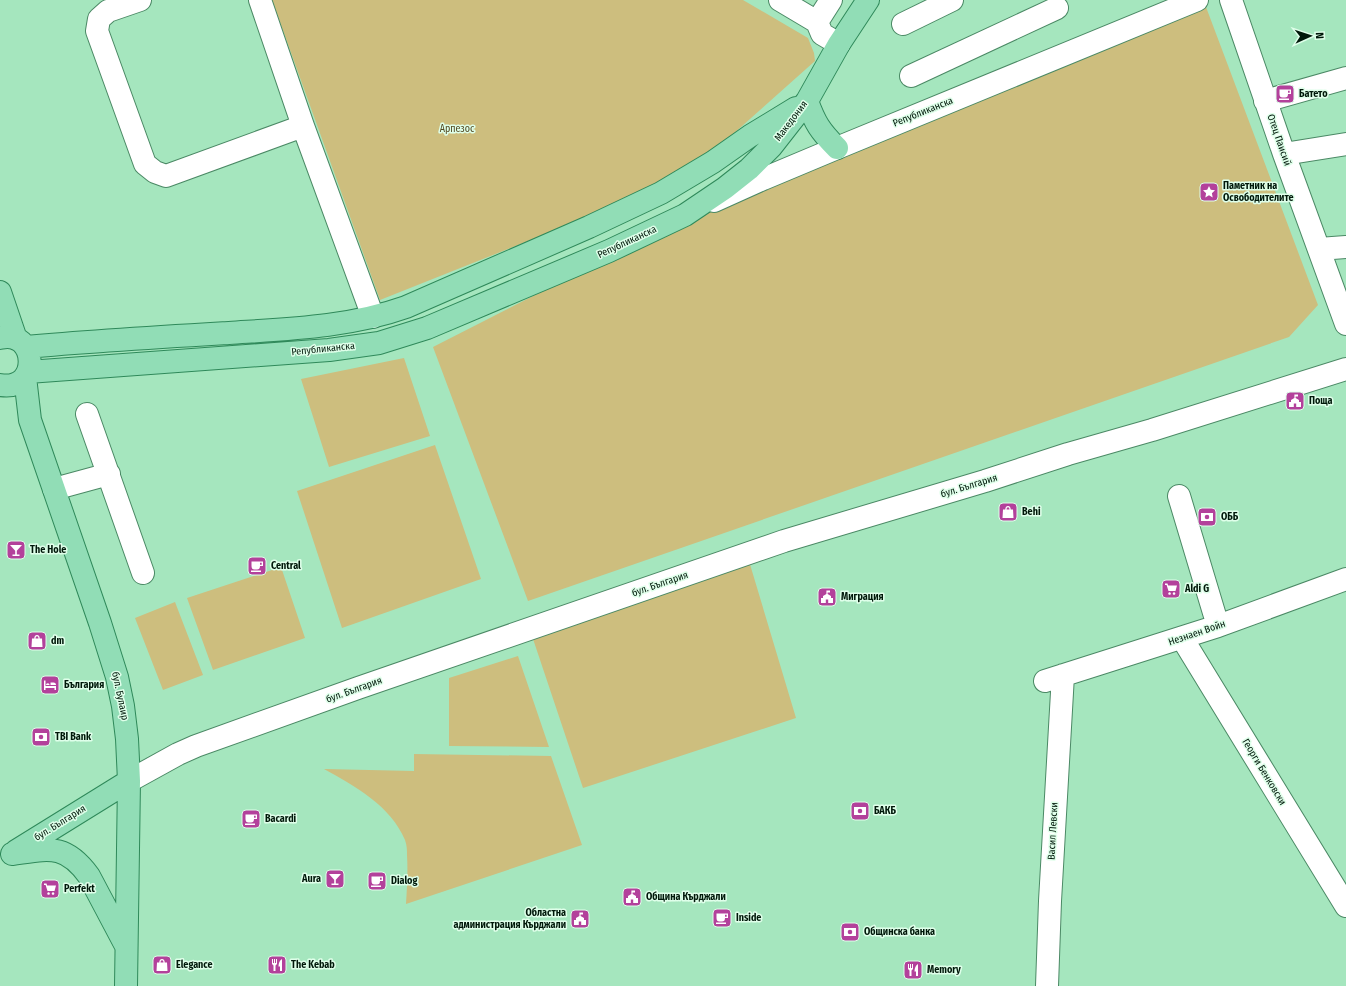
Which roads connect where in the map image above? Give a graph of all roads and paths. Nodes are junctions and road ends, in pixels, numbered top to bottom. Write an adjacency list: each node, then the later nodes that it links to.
1 (140, 0): 17 (street)
2 (260, 0): 17 (street)
3 (780, 0): 10 (street)
4 (830, 0): 10 (street)
5 (868, 0): 12 (main road, Македония)
6 (952, 0): 11 (street)
7 (1197, 0): 19 (street, Републиканска)
8 (1230, 0): 16 (street, Отец Паисий)
9 (1057, 8): 13 (street)
10 (817, 22): 12 (street)
11 (903, 24)
12 (839, 44): 15 (main road, Македония)
13 (910, 76)
14 (1346, 78): 16 (street)
15 (807, 101): 19 (main road); 21 (main road, Македония); 25 (main road)
16 (1265, 101): 20 (street, Отец Паисий)
17 (303, 126): 25 (street)
18 (1346, 144): 20 (street)
19 (837, 148): 21 (street, Републиканска)
20 (1284, 154): 23 (street, Отец Паисий)
21 (684, 215): 28 (main road, Републиканска)
22 (1346, 247): 23 (street)
23 (1319, 249): 26 (street, Отец Паисий)
24 (0, 292): 27 (main road)
25 (373, 317): 27 (main road); 28 (main road)
26 (1346, 324)
27 (14, 341): 30 (main road, бул. Булаир)
28 (379, 343): 30 (main road, Републиканска)
29 (1346, 369): 40 (street, бул. България)
30 (15, 380): 33 (main road, бул. Булаир)
31 (87, 414): 32 (street)
32 (109, 474): 33 (street); 35 (street)
33 (54, 489): 40 (main road, бул. Булаир)
34 (1179, 496): 37 (street)
35 (143, 573)
36 (1346, 579): 37 (street, Незнаен Войн)
37 (1218, 626): 38 (street, Незнаен Войн)
38 (1182, 638): 39 (street, Незнаен Войн); 42 (street, Георги Бенковски)
39 (1054, 678): 45 (street, Васил Левски)
40 (129, 781): 41 (main road, бул. България); 43 (main road, бул. Булаир)
41 (6, 857): 43 (main road)
42 (1346, 906)
43 (127, 948): 44 (main road, бул. Булаир)
44 (126, 986)
45 (1047, 986)

